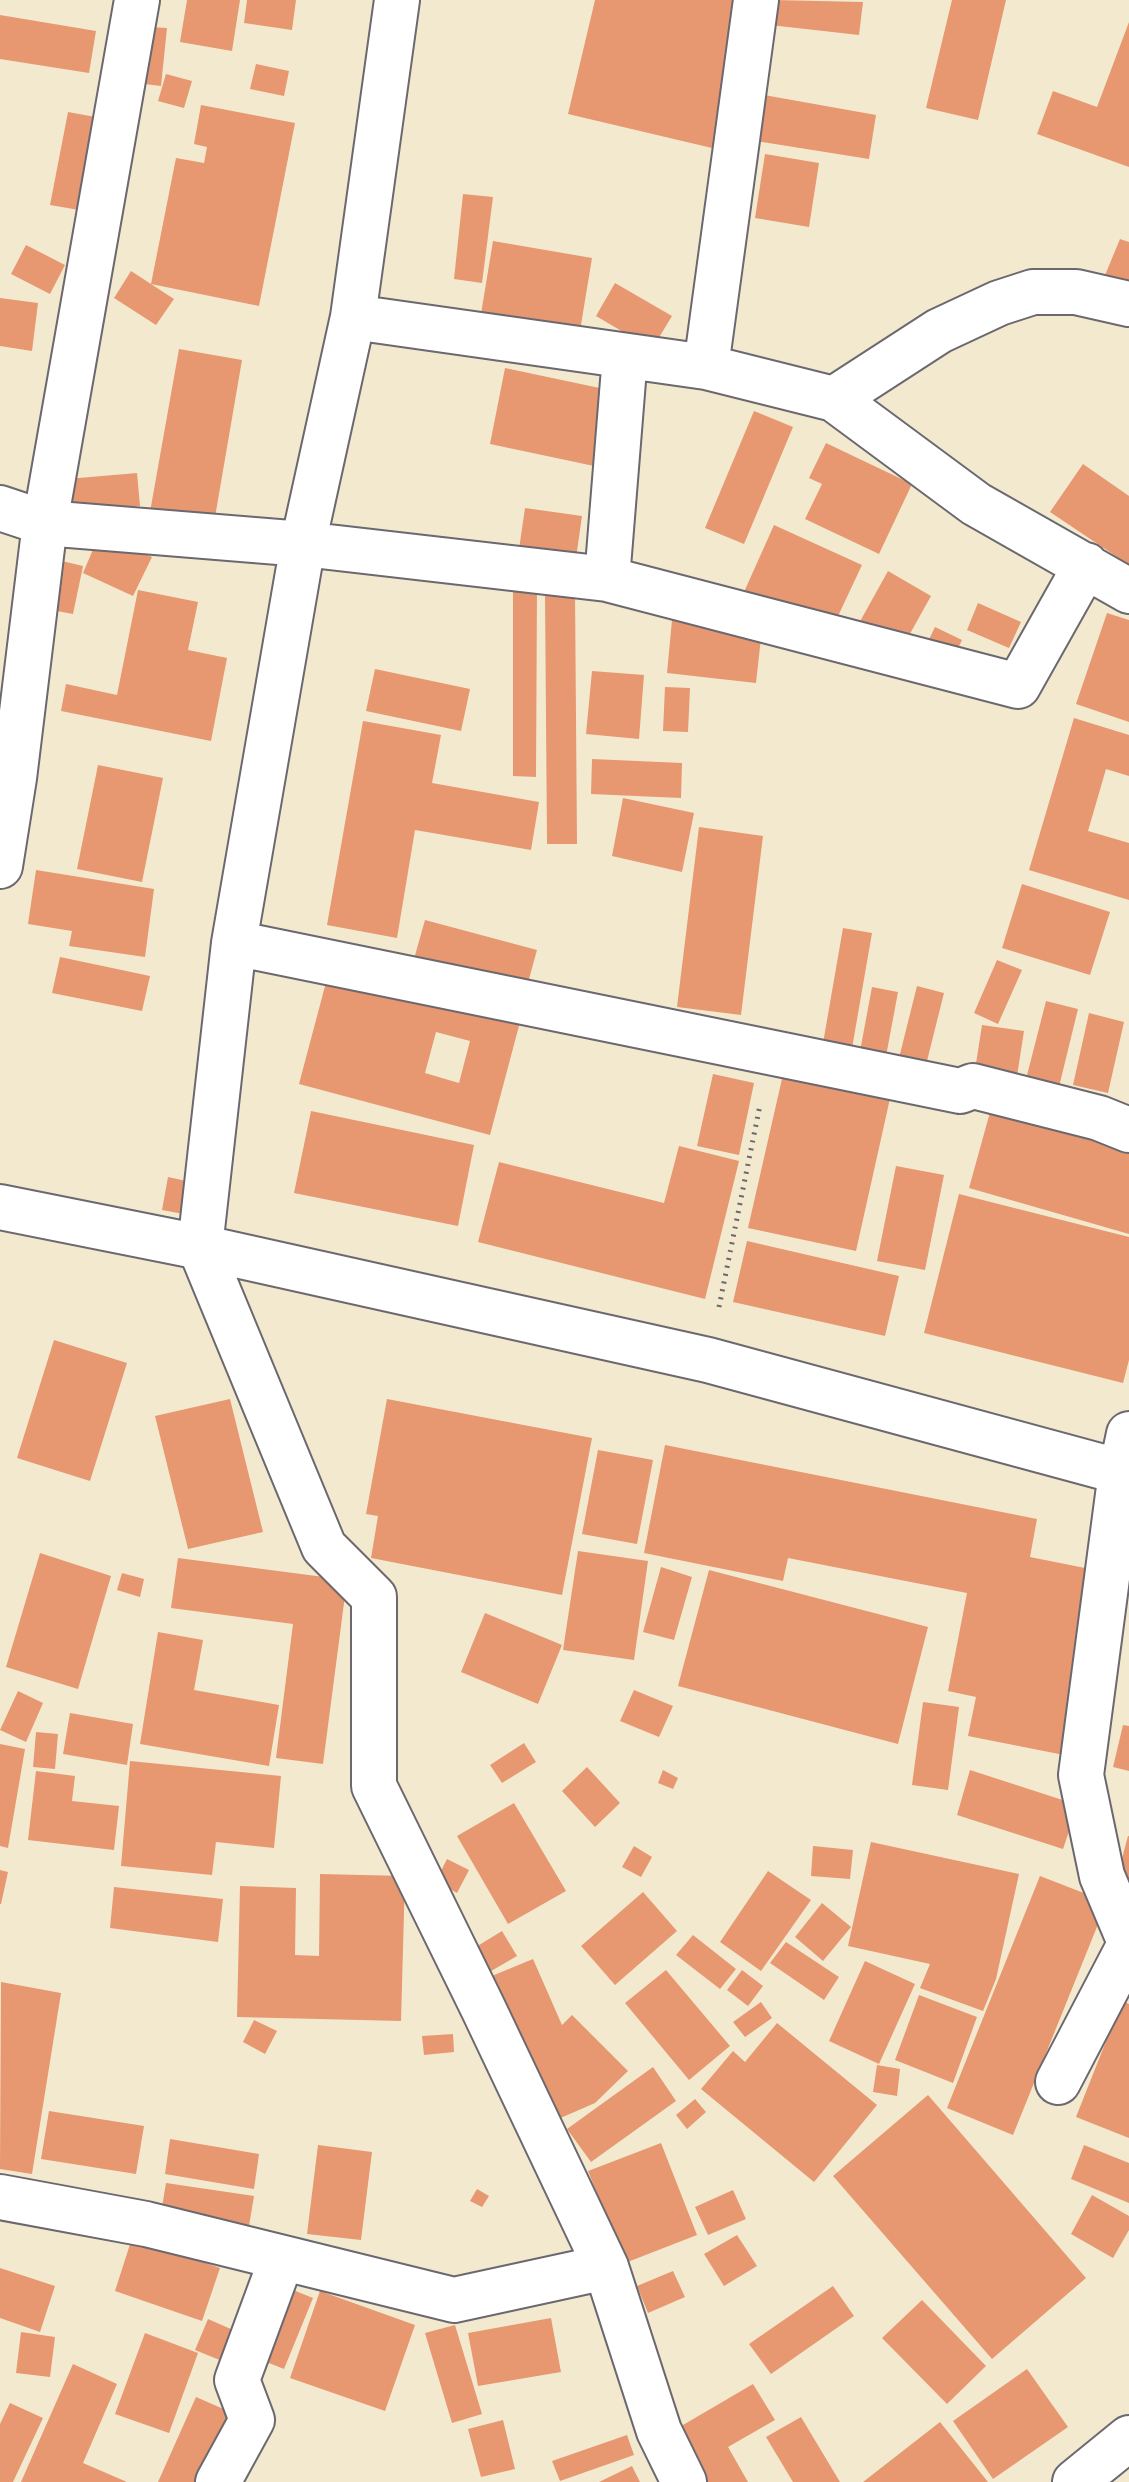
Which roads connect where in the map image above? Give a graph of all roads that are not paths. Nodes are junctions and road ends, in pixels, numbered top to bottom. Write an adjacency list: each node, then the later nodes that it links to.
1 (137, 0): 10 (street)
2 (397, 0): 5 (street)
3 (756, 0): 7 (street)
4 (1129, 304): 8 (street)
5 (353, 317): 6 (street); 11 (street)
6 (625, 356): 7 (street); 13 (street)
7 (706, 367): 8 (street)
8 (834, 399): 12 (street)
9 (0, 508): 10 (street)
10 (45, 523): 11 (street); 15 (street)
11 (303, 544): 13 (street); 16 (street)
12 (1086, 565): 13 (street); 14 (street)
13 (607, 579)
14 (1129, 591)
15 (0, 866)
16 (234, 943): 17 (street); 19 (street)
17 (1129, 1130)
18 (0, 1207): 19 (street)
19 (200, 1247): 20 (street); 25 (street)
20 (1126, 1460): 21 (street)
21 (1129, 1943): 22 (street)
22 (1058, 2082)
23 (0, 2197): 24 (street)
24 (282, 2258): 25 (street); 27 (street)
25 (606, 2267): 28 (street)
26 (1129, 2438): 29 (street)
27 (218, 2482)
28 (684, 2482)
29 (1075, 2482)

